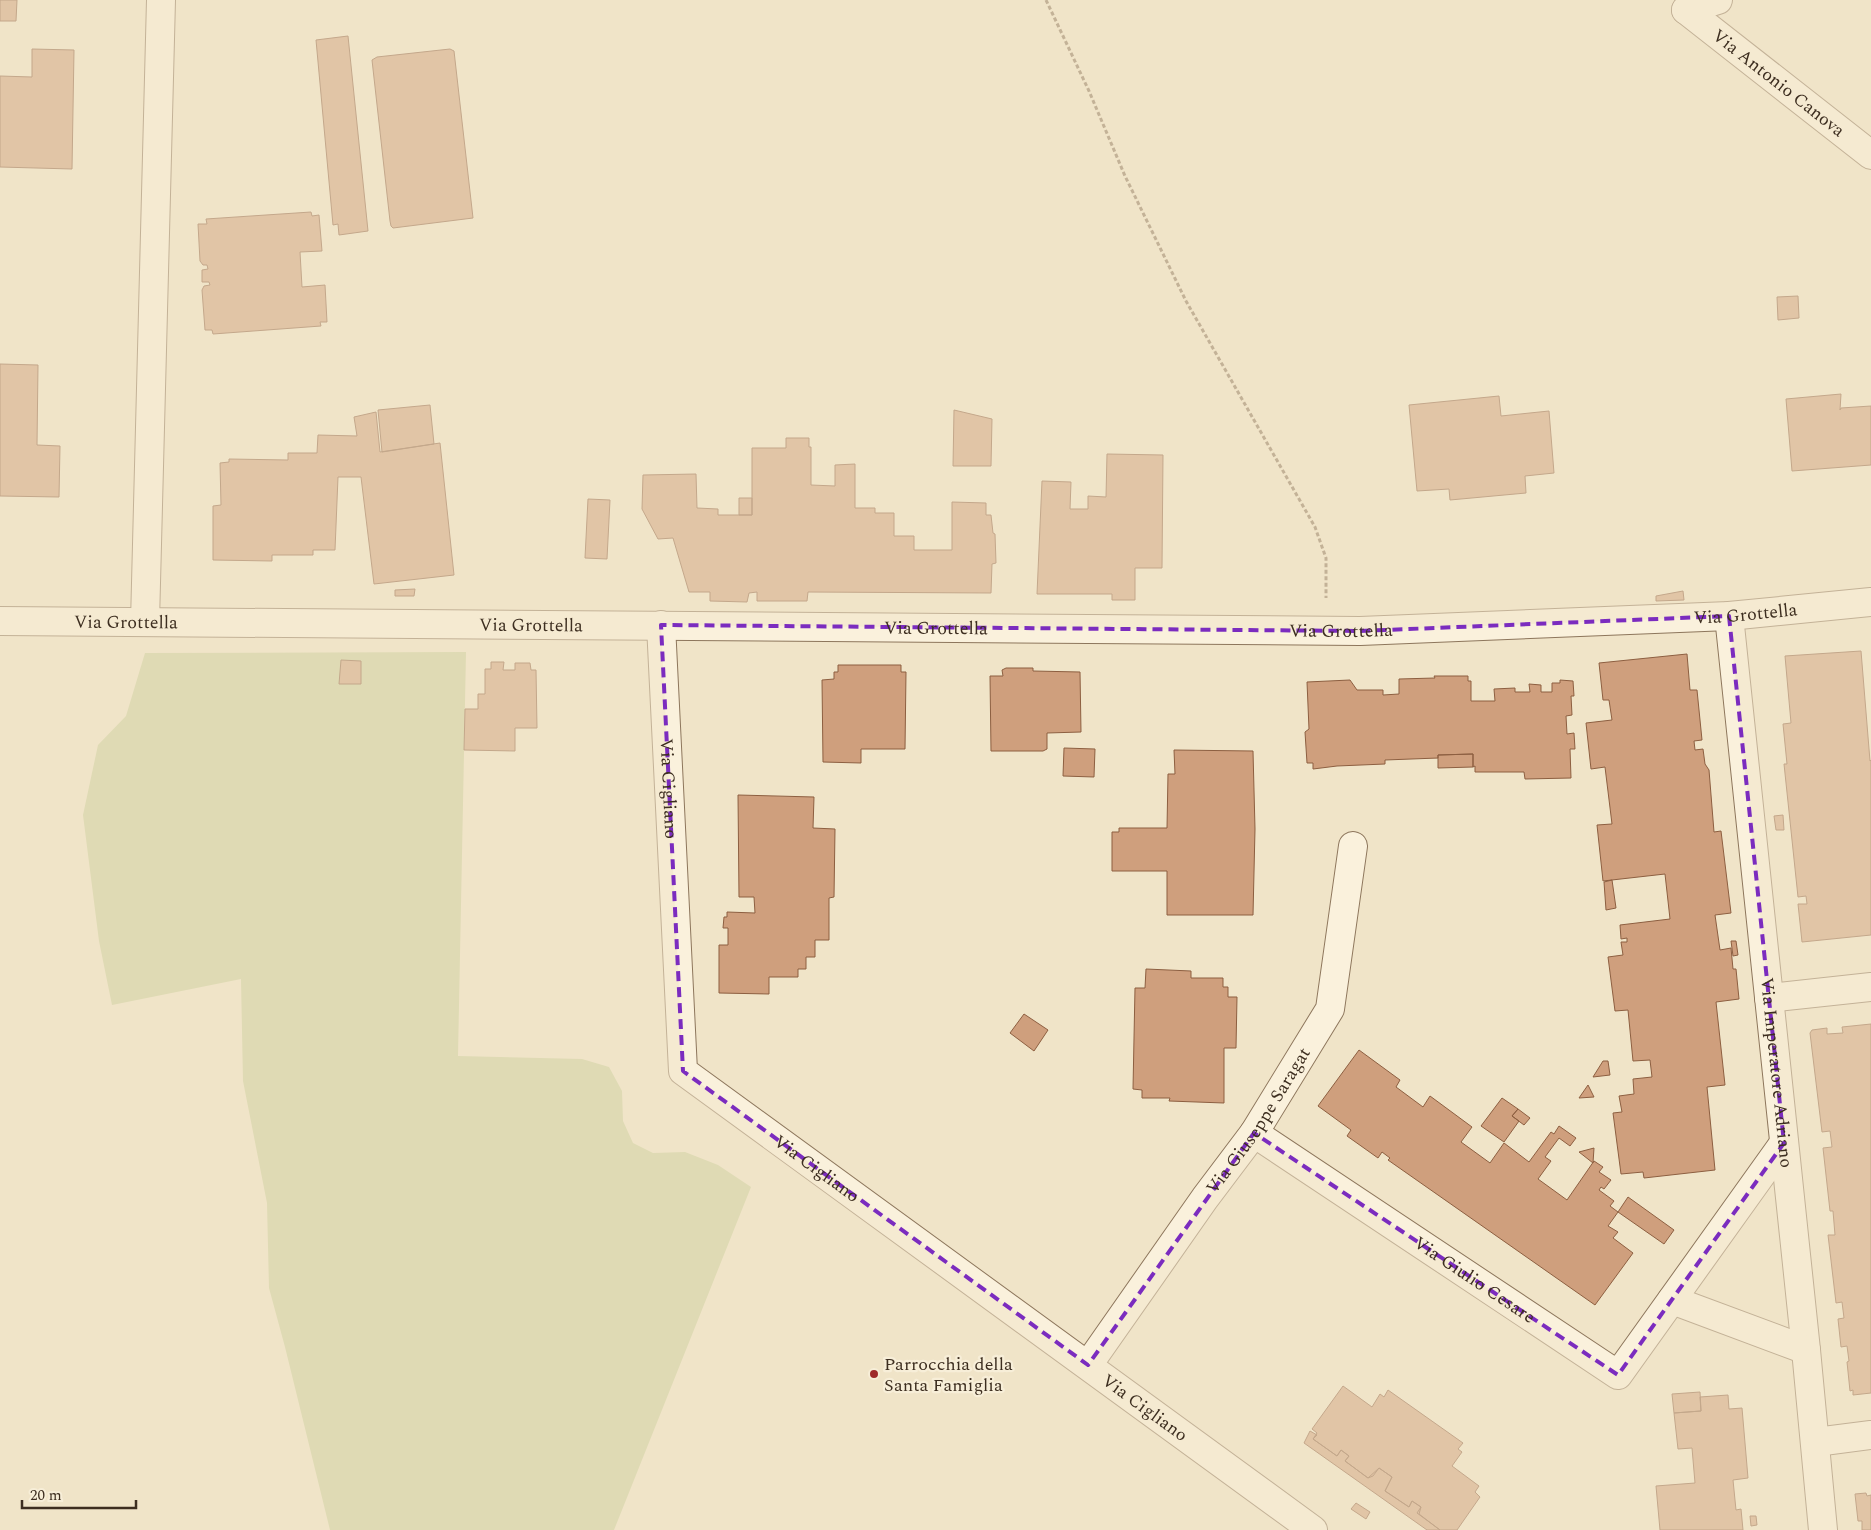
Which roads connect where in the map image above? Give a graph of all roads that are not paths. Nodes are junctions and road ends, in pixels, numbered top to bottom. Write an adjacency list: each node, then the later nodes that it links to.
1 (161, 0): 7 (street)
2 (1718, 0): 3 (street, Via Antonio Canova)
3 (1871, 155)
4 (1871, 602): 5 (street, Via Grottella)
5 (1729, 616): 8 (street, Via Grottella); 11 (street, Via Imperatore Adriano)
6 (0, 621): 7 (street, Via Grottella)
7 (144, 622): 8 (street, Via Grottella)
8 (661, 625): 16 (street, Via Cigliano)
9 (1352, 846): 12 (street, Via Giuseppe Saragat)
10 (1871, 987): 11 (street)
11 (1769, 998): 13 (street, Via Imperatore Adriano)
12 (1254, 1133): 14 (street, Via Giulio Cesare); 16 (street, Via Giuseppe Saragat)
13 (1784, 1143): 14 (street, Via Giulio Cesare); 15 (street, Via Imperatore Adriano)
14 (1672, 1300): 15 (street)
15 (1806, 1350): 18 (street, Via Imperatore Adriano)
16 (1088, 1365): 19 (street, Via Cigliano)
17 (1871, 1435): 18 (street)
18 (1816, 1442): 20 (street, Via Imperatore Adriano)
19 (1313, 1530)
20 (1823, 1530)

